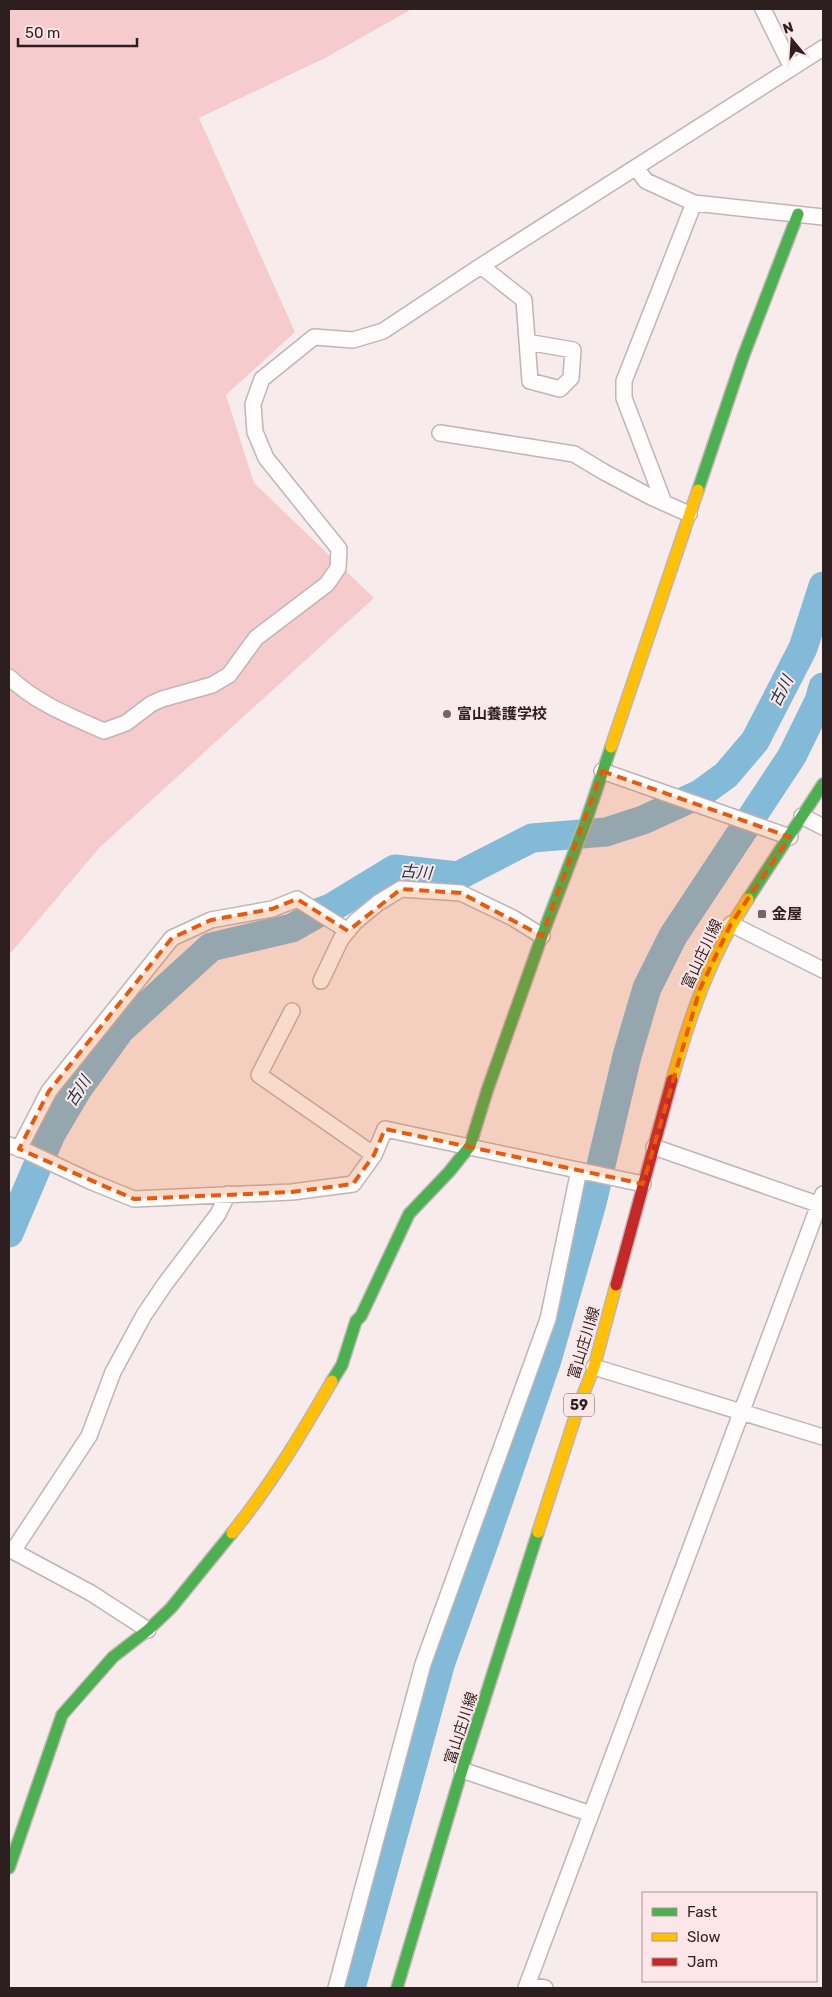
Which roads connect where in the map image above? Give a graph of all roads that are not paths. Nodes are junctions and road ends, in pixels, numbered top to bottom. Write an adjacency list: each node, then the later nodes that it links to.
1 (763, 9): 3 (street)
2 (823, 48): 3 (street)
3 (792, 68): 4 (street)
4 (636, 168): 5 (street); 8 (street)
5 (694, 203): 6 (street); 11 (street)
6 (798, 214): 7 (street); 12 (street)
7 (823, 217)
8 (481, 266): 9 (street); 13 (street)
9 (527, 342)
10 (440, 432): 11 (street)
11 (664, 503): 12 (street)
12 (689, 514): 14 (street)
13 (9, 677)
14 (602, 771): 18 (street); 21 (street)
15 (823, 784): 16 (street, 富山庄川線 / 59)
16 (802, 816): 17 (street); 18 (street, 富山庄川線 / 59)
17 (823, 827)
18 (790, 837): 19 (street, 富山庄川線 / 59)
19 (731, 924): 22 (street); 26 (street, 富山庄川線 / 59)
20 (342, 927): 21 (street); 23 (street); 27 (street)
21 (542, 936): 25 (street)
22 (823, 970)
23 (321, 981)
24 (292, 1011): 28 (street)
25 (470, 1146): 28 (street); 29 (street); 37 (street)
26 (654, 1147): 30 (street, 富山庄川線 / 59); 32 (street)
27 (18, 1148): 31 (street)
28 (374, 1155): 31 (street)
29 (583, 1171): 30 (street); 42 (street)
30 (643, 1184): 33 (street, 富山庄川線 / 59)
31 (228, 1194): 36 (street)
32 (821, 1202): 34 (street)
33 (594, 1367): 34 (street); 38 (street, 富山庄川線 / 59)
34 (742, 1413): 35 (street); 39 (street)
35 (823, 1437)
36 (11, 1550): 37 (street)
37 (148, 1630): 40 (street)
38 (462, 1770): 39 (street); 43 (street, 富山庄川線 / 59)
39 (591, 1814): 41 (street)
40 (9, 1868)
41 (526, 1987): 44 (street)
42 (336, 1988)
43 (397, 1988)
44 (545, 1988)

